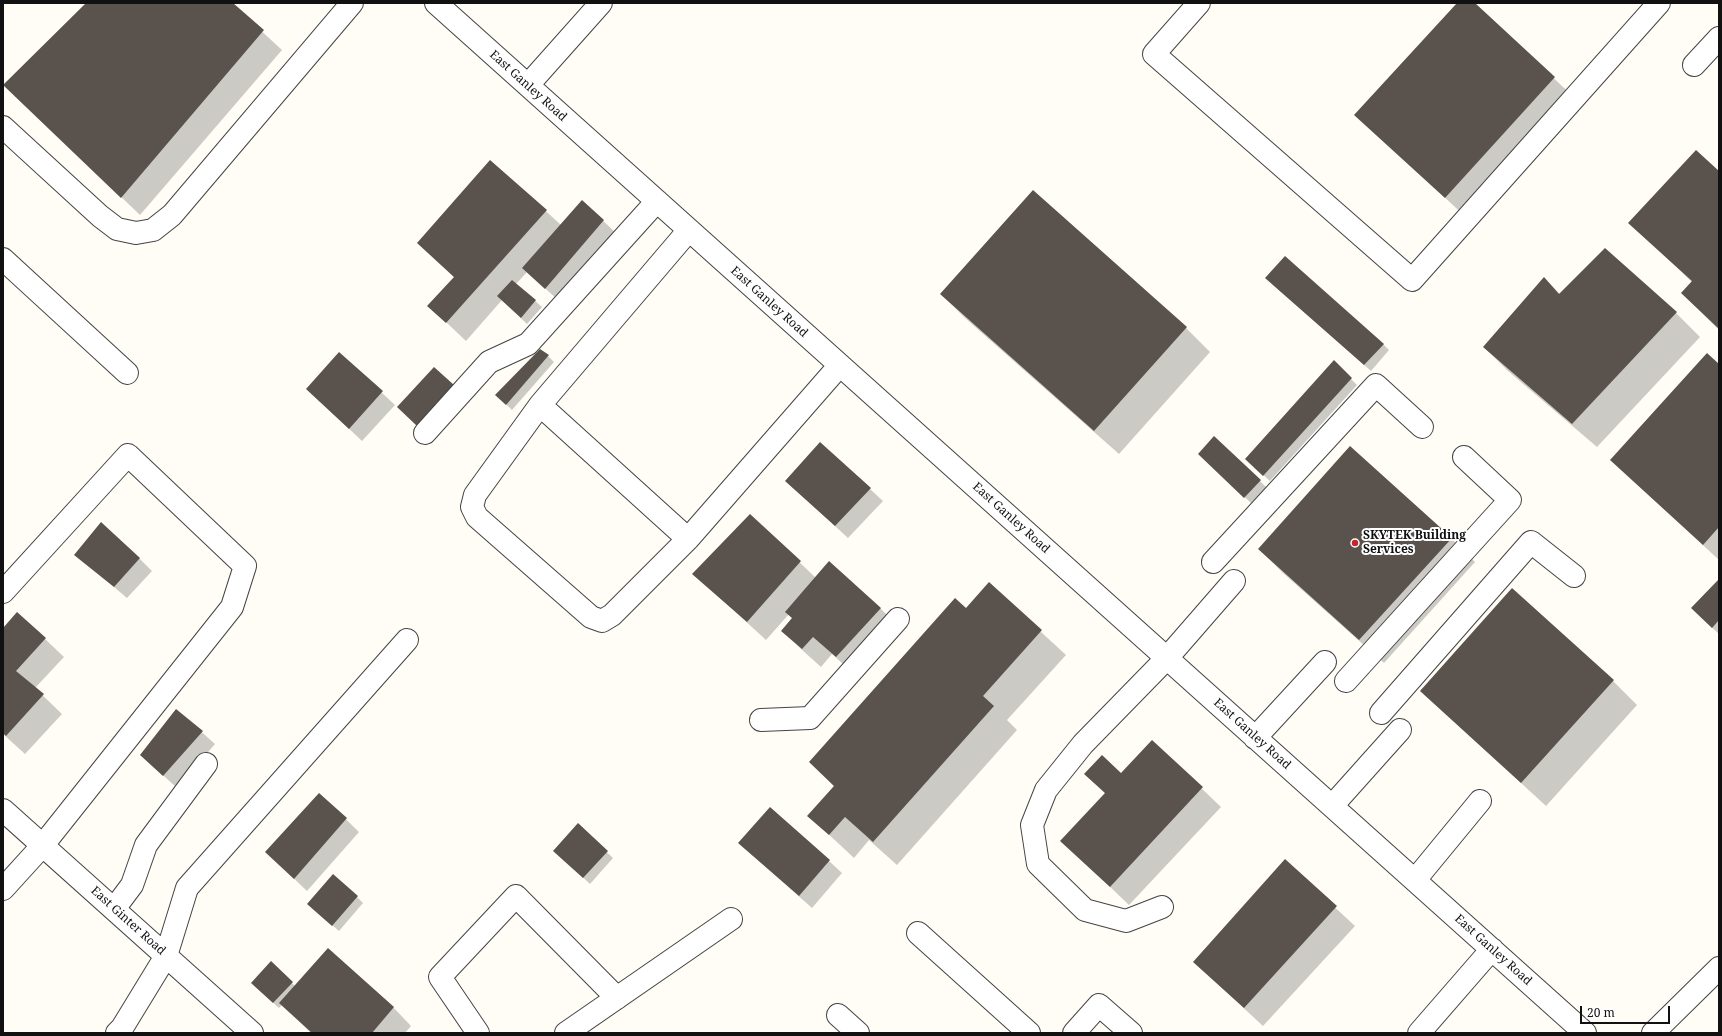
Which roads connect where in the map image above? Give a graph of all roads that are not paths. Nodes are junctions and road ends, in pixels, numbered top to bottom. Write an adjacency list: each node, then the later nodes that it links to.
1 (352, 3): 9 (street)
2 (436, 3): 8 (street, East Ganley Road)
3 (601, 3): 8 (street)
4 (1199, 3): 5 (street)
5 (1659, 3)
6 (1719, 38): 7 (street)
7 (1694, 65)
8 (528, 85): 10 (street, East Ganley Road)
9 (3, 127)
10 (657, 201): 11 (street, East Ganley Road); 17 (street)
11 (689, 230): 13 (street, East Ganley Road); 15 (street)
12 (3, 260): 14 (street)
13 (840, 365): 19 (street); 26 (street, East Ganley Road)
14 (127, 373)
15 (540, 404): 19 (street); 19 (street)
16 (1422, 427): 20 (street)
17 (425, 433)
18 (1464, 457): 28 (street)
19 (688, 539)
20 (1213, 562)
21 (1574, 576): 29 (street)
22 (1234, 581): 26 (street)
23 (3, 592): 37 (street)
24 (898, 619): 30 (street)
25 (407, 640): 45 (street)
26 (1167, 658): 32 (street, East Ganley Road); 40 (street)
27 (1324, 662): 32 (street)
28 (1346, 682)
29 (1381, 713)
30 (760, 720)
31 (1400, 730): 35 (street)
32 (1255, 738): 35 (street, East Ganley Road)
33 (206, 764): 41 (street)
34 (1480, 801): 38 (street)
35 (1332, 806): 38 (street, East Ganley Road)
36 (3, 810): 37 (street, East Ginter Road)
37 (43, 845): 39 (street); 41 (street, East Ginter Road)
38 (1415, 880): 44 (street, East Ganley Road)
39 (3, 889)
40 (1162, 907)
41 (114, 909): 45 (street, East Ginter Road)
42 (731, 919): 47 (street)
43 (918, 933): 54 (street)
44 (1492, 949): 57 (street); 58 (street, East Ganley Road)
45 (166, 956): 49 (street); 50 (street, East Ginter Road)
46 (1719, 968): 59 (street)
47 (617, 998): 51 (street); 52 (street)
48 (838, 1015): 53 (street)
49 (118, 1033)
50 (252, 1033)
51 (478, 1033)
52 (566, 1033)
53 (858, 1033)
54 (1029, 1033)
55 (1074, 1033): 56 (street)
56 (1131, 1033)
57 (1419, 1033)
58 (1585, 1033)
59 (1653, 1033)

